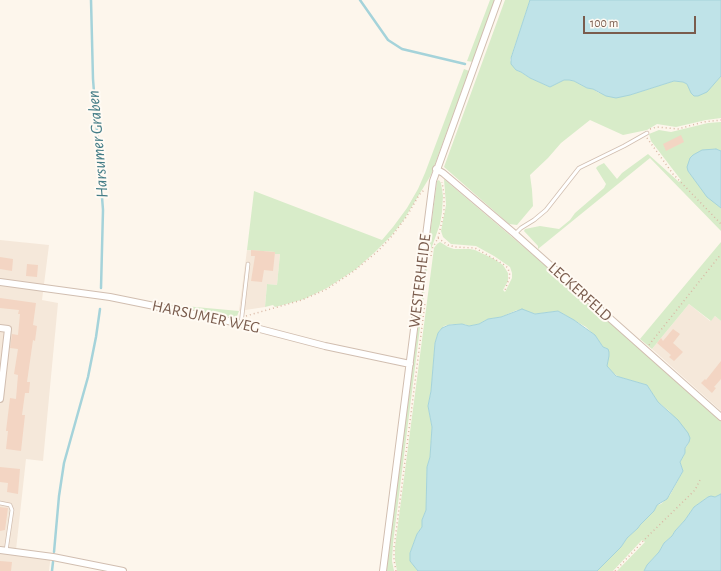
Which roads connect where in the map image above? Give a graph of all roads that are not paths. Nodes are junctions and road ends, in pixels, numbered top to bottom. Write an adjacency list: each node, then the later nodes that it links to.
1 (498, 0): 3 (street, WESTERHEIDE)
2 (647, 133): 4 (lane)
3 (436, 169): 4 (street, LECKERFELD); 9 (street, WESTERHEIDE)
4 (515, 234): 11 (street, LECKERFELD)
5 (248, 264): 7 (lane)
6 (0, 282): 7 (street, HARSUMER WEG)
7 (241, 324): 9 (street, HARSUMER WEG)
8 (0, 328): 10 (street)
9 (410, 364): 15 (street, WESTERHEIDE)
10 (0, 399)
11 (721, 417)
12 (0, 503): 13 (lane)
13 (3, 551): 14 (street)
14 (123, 571)
15 (383, 571)

